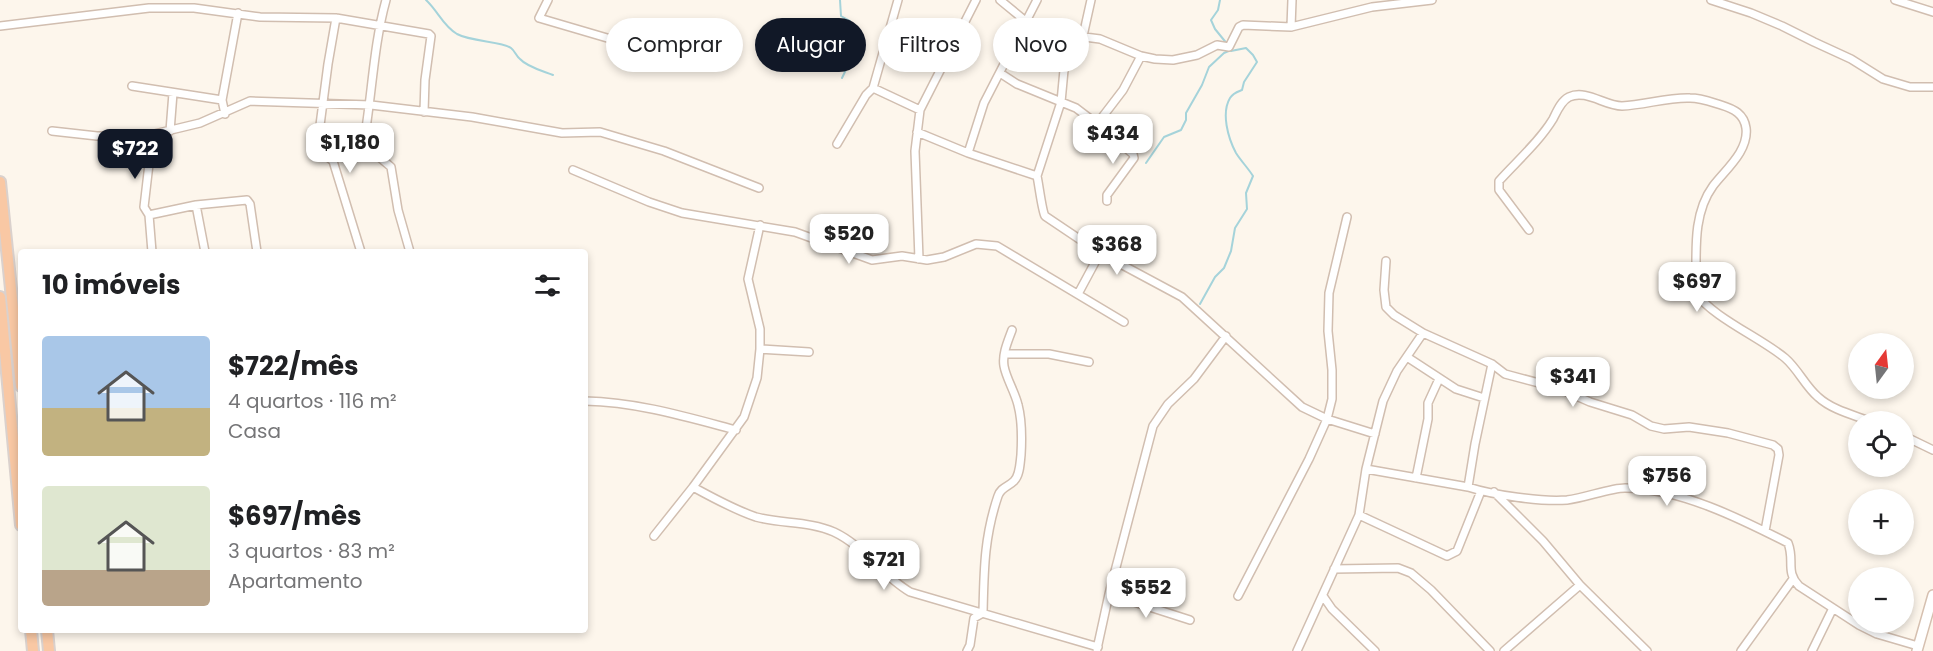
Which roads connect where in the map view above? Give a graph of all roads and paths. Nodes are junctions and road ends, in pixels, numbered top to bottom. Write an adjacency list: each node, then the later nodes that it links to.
1 (386, 0): 19 (street)
2 (548, 0): 23 (street)
3 (898, 0): 29 (street)
4 (976, 0): 35 (street)
5 (1000, 0): 16 (street)
6 (1037, 0): 17 (street)
7 (1091, 0): 18 (street)
8 (1292, 0): 21 (street)
9 (1432, 0): 21 (street)
10 (1711, 0): 28 (street)
11 (1895, 0): 12 (street)
12 (1912, 2): 13 (street)
13 (1933, 12)
14 (238, 13): 15 (street); 20 (street); 31 (street)
15 (336, 18): 19 (street); 32 (street)
16 (1023, 18)
17 (1028, 18)
18 (1087, 18)
19 (380, 24): 34 (street); 36 (street)
20 (0, 26)
21 (1291, 27): 24 (street)
22 (1089, 37): 24 (street)
23 (606, 38)
24 (1141, 56): 38 (street)
25 (1064, 72): 33 (street)
26 (1000, 73): 33 (street); 44 (street)
27 (132, 86): 30 (street)
28 (1933, 87)
29 (873, 88): 35 (street); 43 (street)
30 (173, 93): 31 (street); 40 (street)
31 (222, 100): 37 (street)
32 (323, 102): 34 (street); 37 (street); 58 (street)
33 (1061, 102): 38 (street); 46 (street)
34 (371, 105): 36 (street); 59 (street)
35 (920, 110): 41 (street)
36 (424, 112): 48 (street)
37 (225, 114): 40 (street)
38 (1097, 124): 49 (street)
39 (52, 130): 42 (street)
40 (170, 131): 42 (street)
41 (917, 132): 44 (street); 61 (street)
42 (146, 136): 51 (street)
43 (837, 144)
44 (968, 153): 46 (street)
45 (573, 170): 53 (street)
46 (1037, 176): 60 (street)
47 (0, 182): 72 (highway)
48 (759, 188)
49 (1107, 201)
50 (196, 205): 51 (street); 56 (street); 57 (street)
51 (149, 215): 55 (street)
52 (1347, 217): 80 (street)
53 (760, 225): 61 (street); 69 (street)
54 (1530, 230): 79 (street)
55 (152, 249)
56 (203, 249)
57 (257, 249)
58 (360, 249)
59 (409, 249)
60 (1100, 253): 63 (street); 68 (street)
61 (919, 259): 63 (street)
62 (1386, 261): 67 (street)
63 (1078, 294): 65 (street)
64 (0, 297): 90 (highway)
65 (1124, 322)
66 (1012, 330): 71 (street)
67 (1423, 333): 73 (street); 75 (street)
68 (1226, 336): 80 (street); 98 (street)
69 (760, 349): 70 (street); 81 (street)
70 (809, 352)
71 (1005, 354): 74 (street); 103 (street)
72 (18, 357)
73 (1407, 357): 76 (street); 82 (street)
74 (1089, 362)
75 (1492, 364): 77 (street); 93 (street)
76 (1439, 379): 77 (street); 86 (street)
77 (1484, 398): 88 (street)
78 (588, 401): 81 (street)
79 (1848, 413)
80 (1327, 419): 82 (street); 100 (street)
81 (736, 430): 87 (street)
82 (1376, 434): 85 (street)
83 (1914, 441): 84 (street)
84 (1933, 450)
85 (1366, 469): 86 (street); 92 (street)
86 (1416, 478): 88 (street)
87 (693, 487): 94 (street); 103 (street)
88 (1468, 487): 89 (street)
89 (1481, 491): 91 (street); 92 (street)
90 (18, 492)
91 (1494, 492): 93 (street); 97 (street)
92 (1359, 515): 95 (street)
93 (1765, 531): 96 (street)
94 (654, 537)
95 (1334, 569): 101 (street); 114 (street)
96 (1792, 579): 102 (street); 117 (street)
97 (1580, 585): 115 (street); 116 (street)
98 (1109, 594): 104 (street); 107 (street)
99 (1933, 595): 108 (main road)
100 (1238, 596)
101 (1323, 596): 112 (street); 113 (street)
102 (1833, 608): 108 (street); 118 (street)
103 (983, 613): 107 (street); 111 (street)
104 (1190, 620)
105 (31, 633): 109 (highway)
106 (47, 633): 110 (highway)
107 (1097, 649)
108 (1918, 649)
109 (33, 651)
110 (49, 651)
111 (967, 651)
112 (1297, 651)
113 (1375, 651)
114 (1490, 651)
115 (1504, 651)
116 (1647, 651)
117 (1741, 651)
118 (1812, 651)

